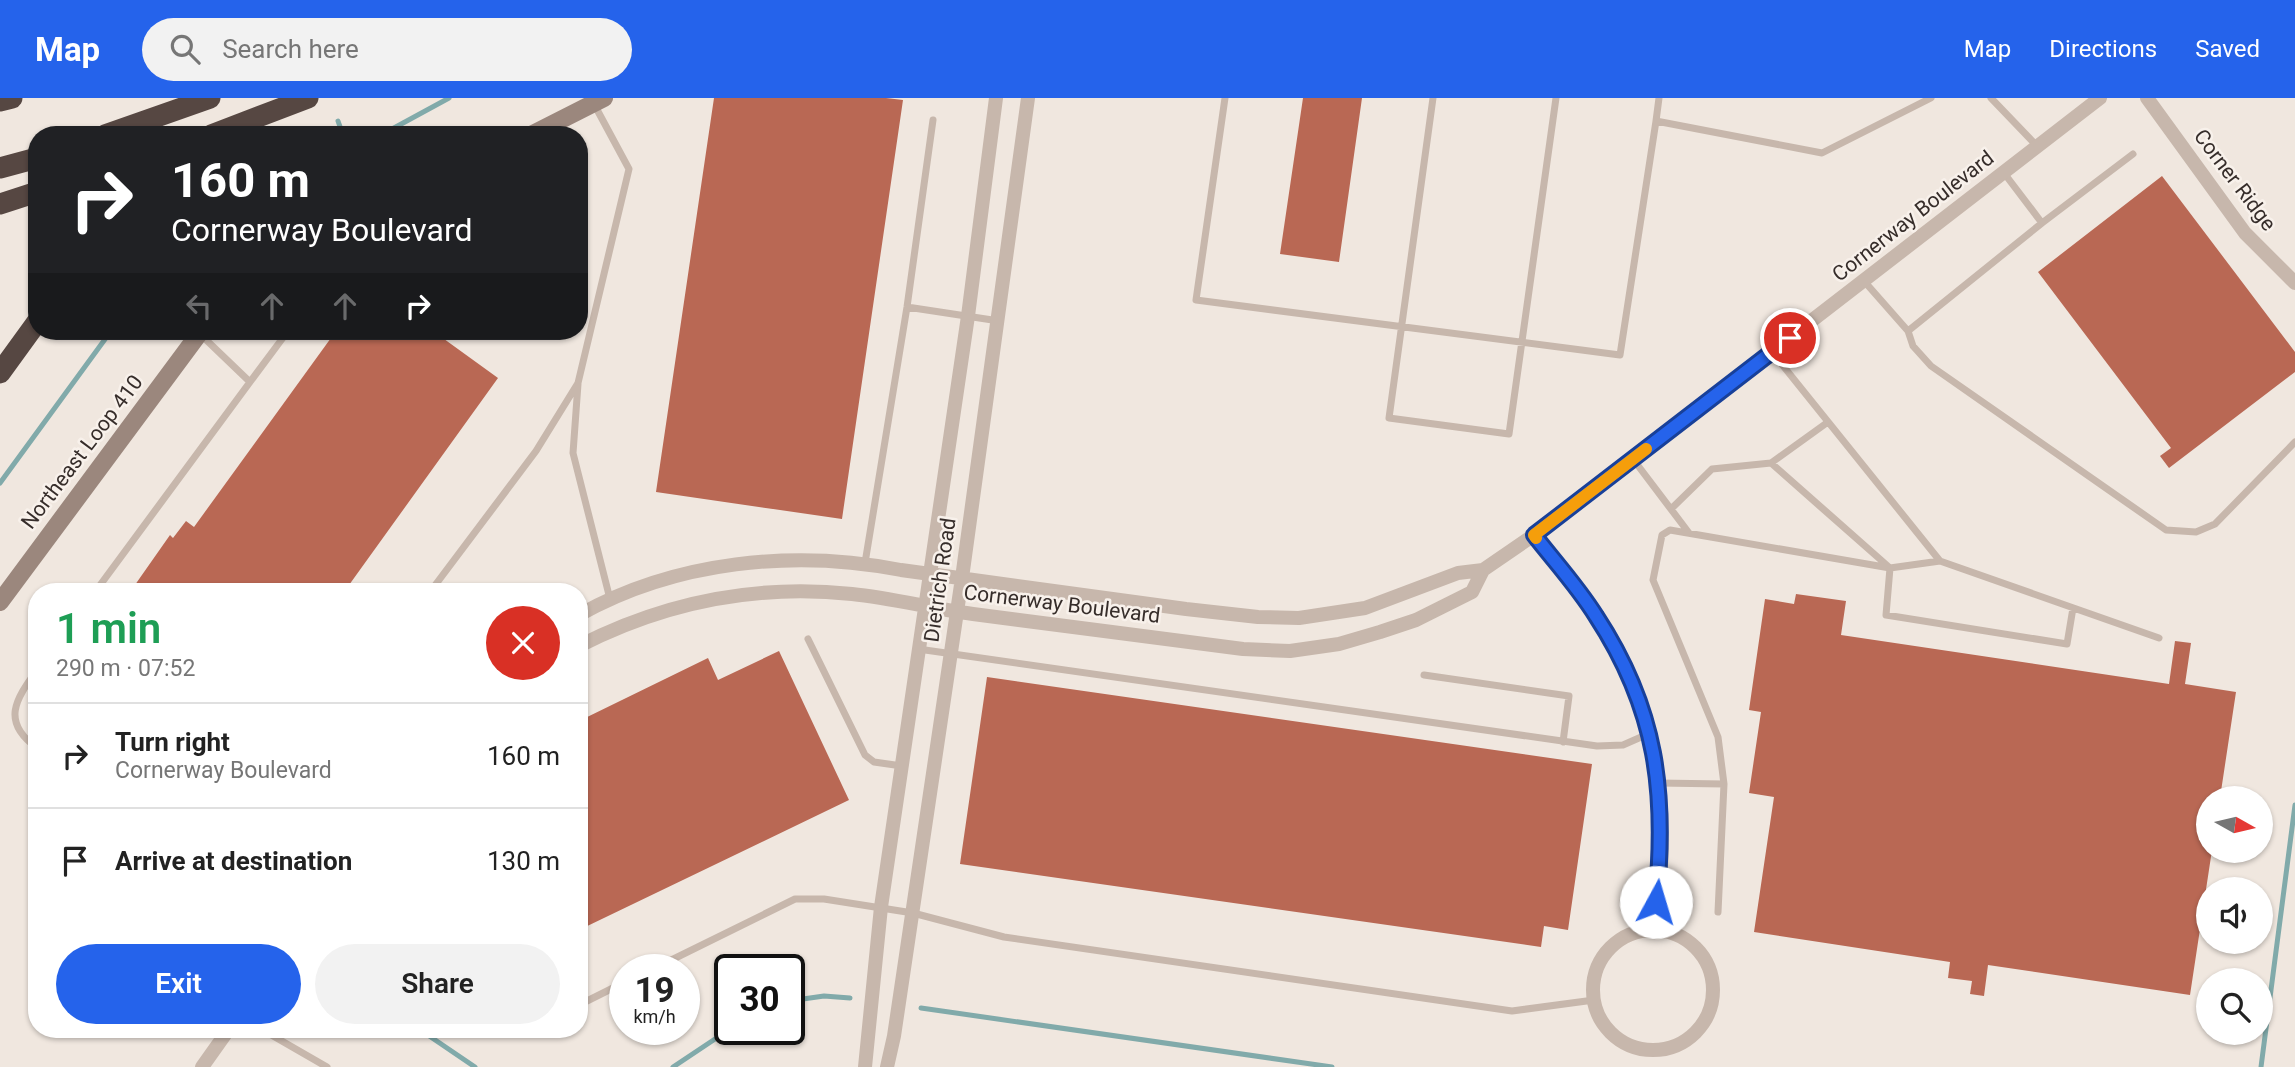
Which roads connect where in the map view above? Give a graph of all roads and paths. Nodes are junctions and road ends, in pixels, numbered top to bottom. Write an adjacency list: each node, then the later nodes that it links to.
1 (12, 98): 16 (highway)
2 (210, 98): 19 (highway)
3 (308, 98): 20 (highway)
4 (315, 98): 21 (highway)
5 (996, 98): 34 (street, Dietrich Road)
6 (1028, 98): 35 (street, Dietrich Road)
7 (1225, 98): 36 (lane)
8 (1433, 98): 36 (lane)
9 (1556, 98): 42 (lane)
10 (1660, 98): 18 (lane)
11 (1931, 98): 18 (lane)
12 (1991, 98): 23 (lane)
13 (2147, 98): 32 (street, Corner Ridge)
14 (599, 101): 22 (main road); 46 (lane)
15 (2091, 101): 23 (street, Cornerway Boulevard)
16 (0, 102)
17 (933, 120): 33 (lane)
18 (1657, 121): 42 (lane)
19 (131, 126)
20 (235, 126)
21 (263, 126)
22 (549, 126)
23 (2037, 147): 27 (street, Cornerway Boulevard)
24 (2133, 154): 30 (lane)
25 (28, 160): 26 (highway)
26 (0, 168)
27 (2004, 173): 30 (lane); 31 (street, Cornerway Boulevard)
28 (28, 195): 29 (highway)
29 (0, 204)
30 (2042, 223): 37 (lane)
31 (1864, 281): 37 (lane); 43 (street, Cornerway Boulevard)
32 (2295, 283)
33 (907, 307): 34 (lane); 55 (lane)
34 (968, 316): 35 (lane); 58 (street, Dietrich Road)
35 (999, 321): 59 (street, Dietrich Road)
36 (1403, 327): 42 (lane); 42 (lane)
37 (1908, 331): 48 (lane)
38 (28, 334): 44 (highway)
39 (195, 340): 63 (main road, Northeast Loop 410)
40 (209, 340): 45 (lane)
41 (281, 340): 45 (lane)
42 (1522, 343)
43 (1772, 352): 47 (lane); 49 (street, Cornerway Boulevard)
44 (0, 373)
45 (250, 382): 60 (lane)
46 (578, 383): 61 (lane); 62 (lane)
47 (1828, 422): 50 (lane); 54 (lane)
48 (2295, 442)
49 (1633, 459): 51 (lane); 53 (street, Cornerway Boulevard)
50 (1771, 463): 51 (lane); 56 (lane)
51 (1671, 509): 52 (lane)
52 (1690, 533): 56 (lane); 80 (lane)
53 (1534, 535): 57 (street, Cornerway Boulevard); 75 (street)
54 (1940, 561): 56 (lane); 65 (lane)
55 (865, 563): 58 (street, Cornerway Boulevard); 62 (street, Cornerway Boulevard)
56 (1890, 568): 65 (lane)
57 (1483, 570): 59 (street, Cornerway Boulevard); 67 (street, Cornerway Boulevard)
58 (930, 574): 59 (street, Cornerway Boulevard); 64 (street, Dietrich Road)
59 (962, 578): 67 (street, Dietrich Road)
60 (102, 583)
61 (437, 583)
62 (610, 599): 66 (street, Cornerway Boulevard)
63 (0, 602)
64 (925, 607): 67 (street, Cornerway Boulevard); 70 (street, Cornerway Boulevard); 71 (street, Dietrich Road)
65 (2073, 608): 68 (lane)
66 (588, 610)
67 (956, 612): 72 (street, Dietrich Road)
68 (2159, 638)
69 (808, 639): 78 (lane)
70 (588, 642)
71 (918, 649): 72 (lane); 78 (street, Dietrich Road)
72 (951, 654): 77 (lane); 83 (street, Dietrich Road)
73 (1424, 675): 77 (lane)
74 (28, 682): 76 (lane)
75 (1649, 734): 77 (lane); 79 (street)
76 (28, 741)
77 (1563, 742)
78 (902, 766): 81 (street, Dietrich Road)
79 (1658, 783): 80 (lane); 84 (street)
80 (1724, 784): 82 (lane)
81 (881, 907): 83 (lane); 85 (lane); 93 (street, Dietrich Road)
82 (1718, 912)
83 (913, 913): 88 (lane); 94 (street, Dietrich Road)
84 (1654, 929): 88 (street); 88 (street)
85 (683, 954)
86 (609, 990): 87 (lane)
87 (588, 1000)
88 (1594, 1000)
89 (223, 1038): 91 (street)
90 (277, 1038): 92 (lane)
91 (202, 1067)
92 (327, 1067)
93 (865, 1067)
94 (887, 1067)

